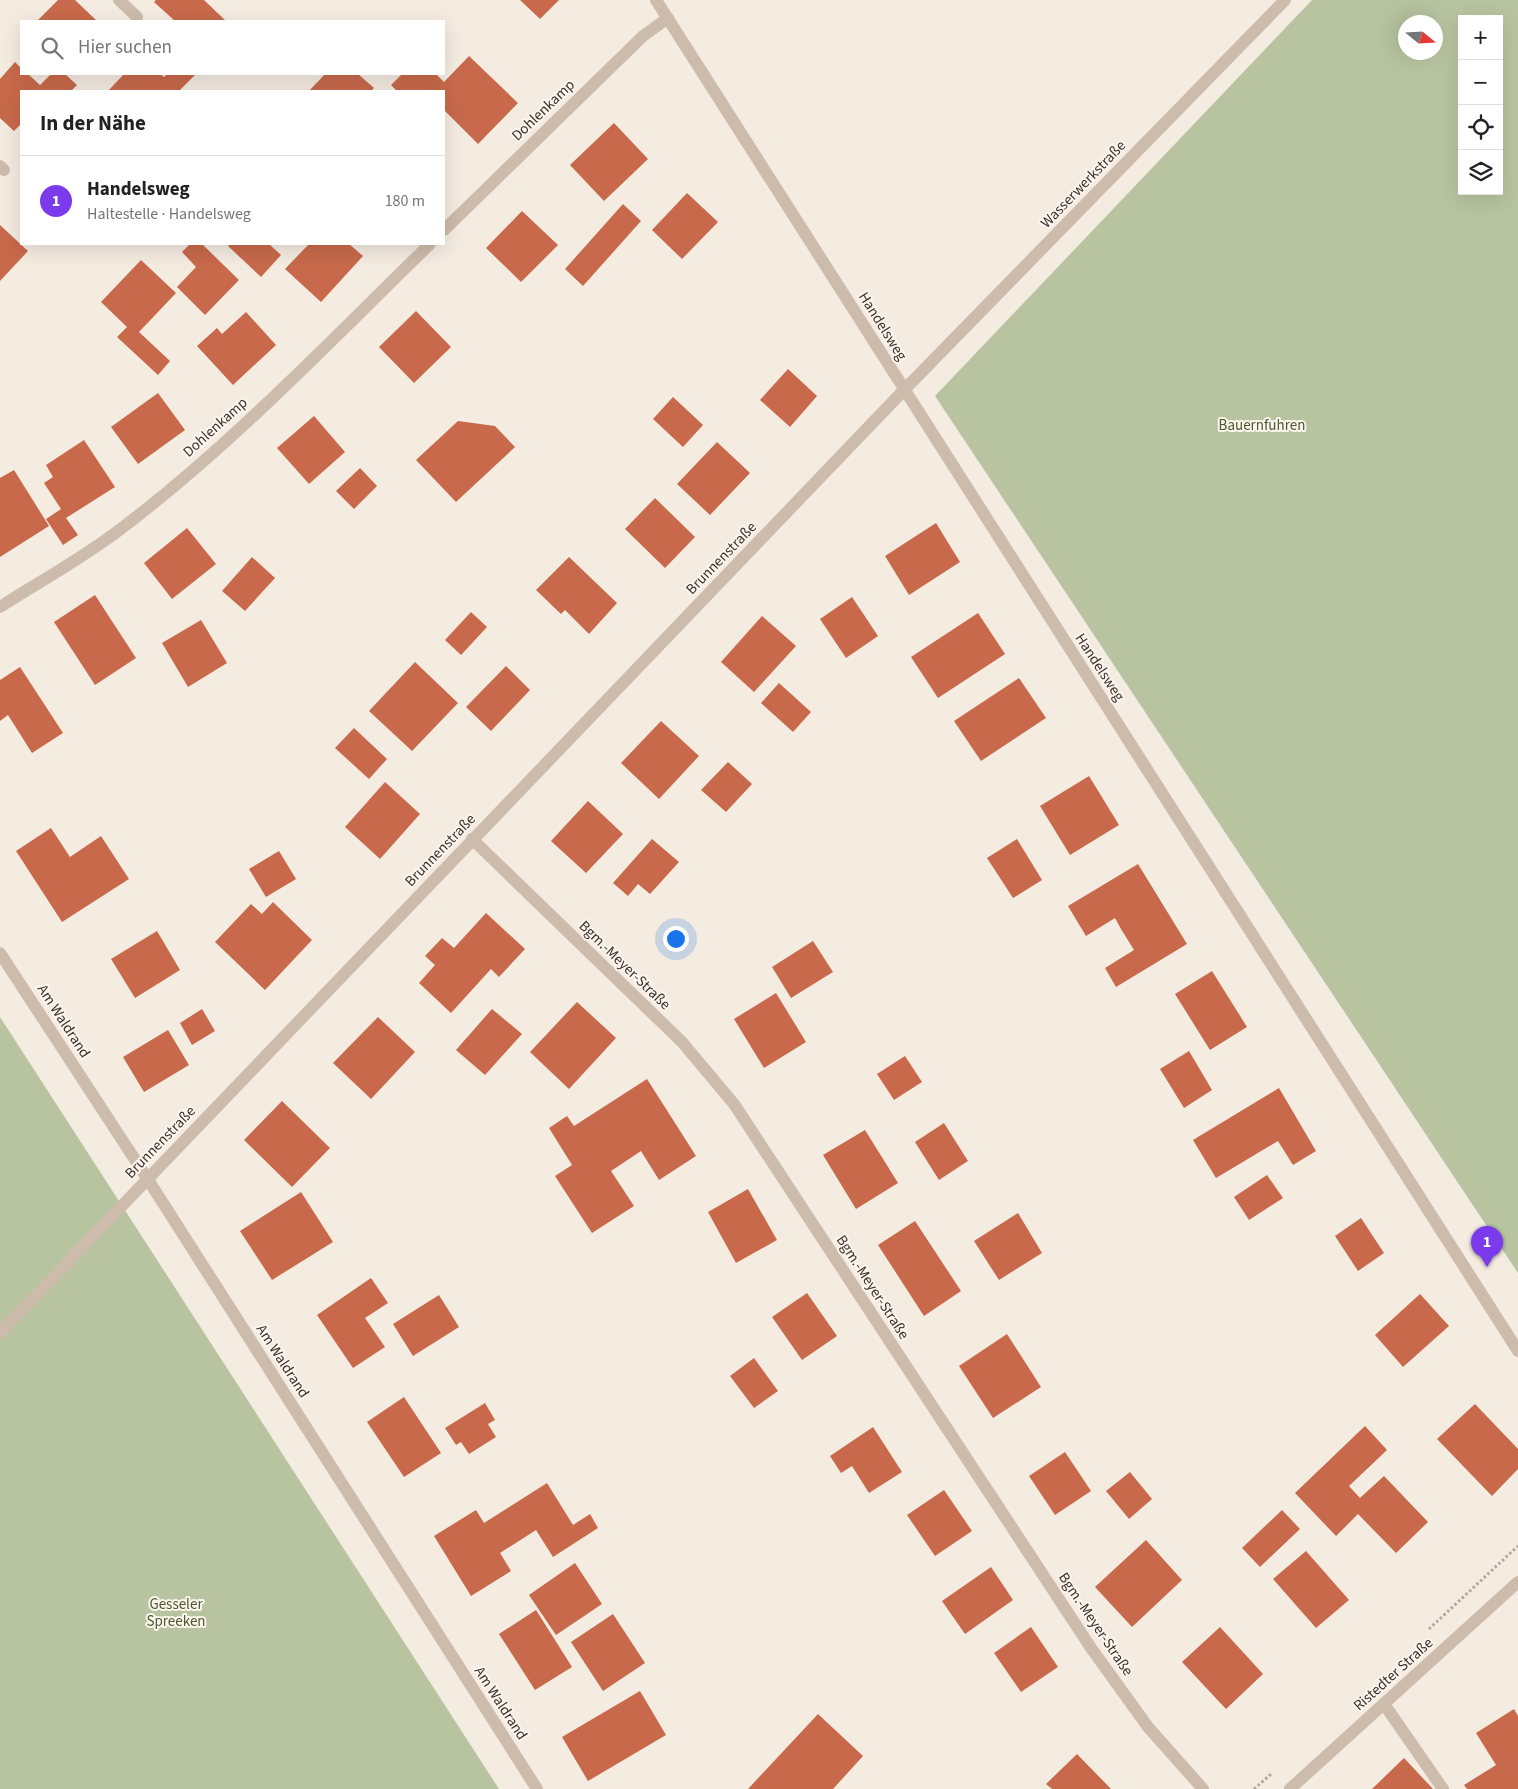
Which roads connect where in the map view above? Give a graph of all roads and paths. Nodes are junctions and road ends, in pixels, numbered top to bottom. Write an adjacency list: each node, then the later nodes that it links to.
1 (119, 0): 4 (street)
2 (656, 0): 5 (street, Handelsweg)
3 (1285, 0): 8 (street, Wasserwerkstraße)
4 (137, 17)
5 (668, 18): 6 (street, Dohlenkamp); 8 (street, Handelsweg)
6 (445, 229)
7 (429, 245): 9 (street, Dohlenkamp)
8 (904, 390): 10 (street, Brunnenstraße); 14 (street, Handelsweg)
9 (0, 607)
10 (472, 839): 12 (street, Brunnenstraße); 18 (street, Bgm.-Meyer-Straße)
11 (0, 953): 12 (street, Am Waldrand)
12 (147, 1178): 13 (street, Brunnenstraße); 17 (street, Am Waldrand)
13 (0, 1333)
14 (1518, 1351)
15 (1518, 1582): 16 (street, Ristedter Straße)
16 (1384, 1704): 19 (street, Ristedter Straße); 20 (street)
17 (536, 1789)
18 (1203, 1789)
19 (1290, 1789)
20 (1443, 1789)

